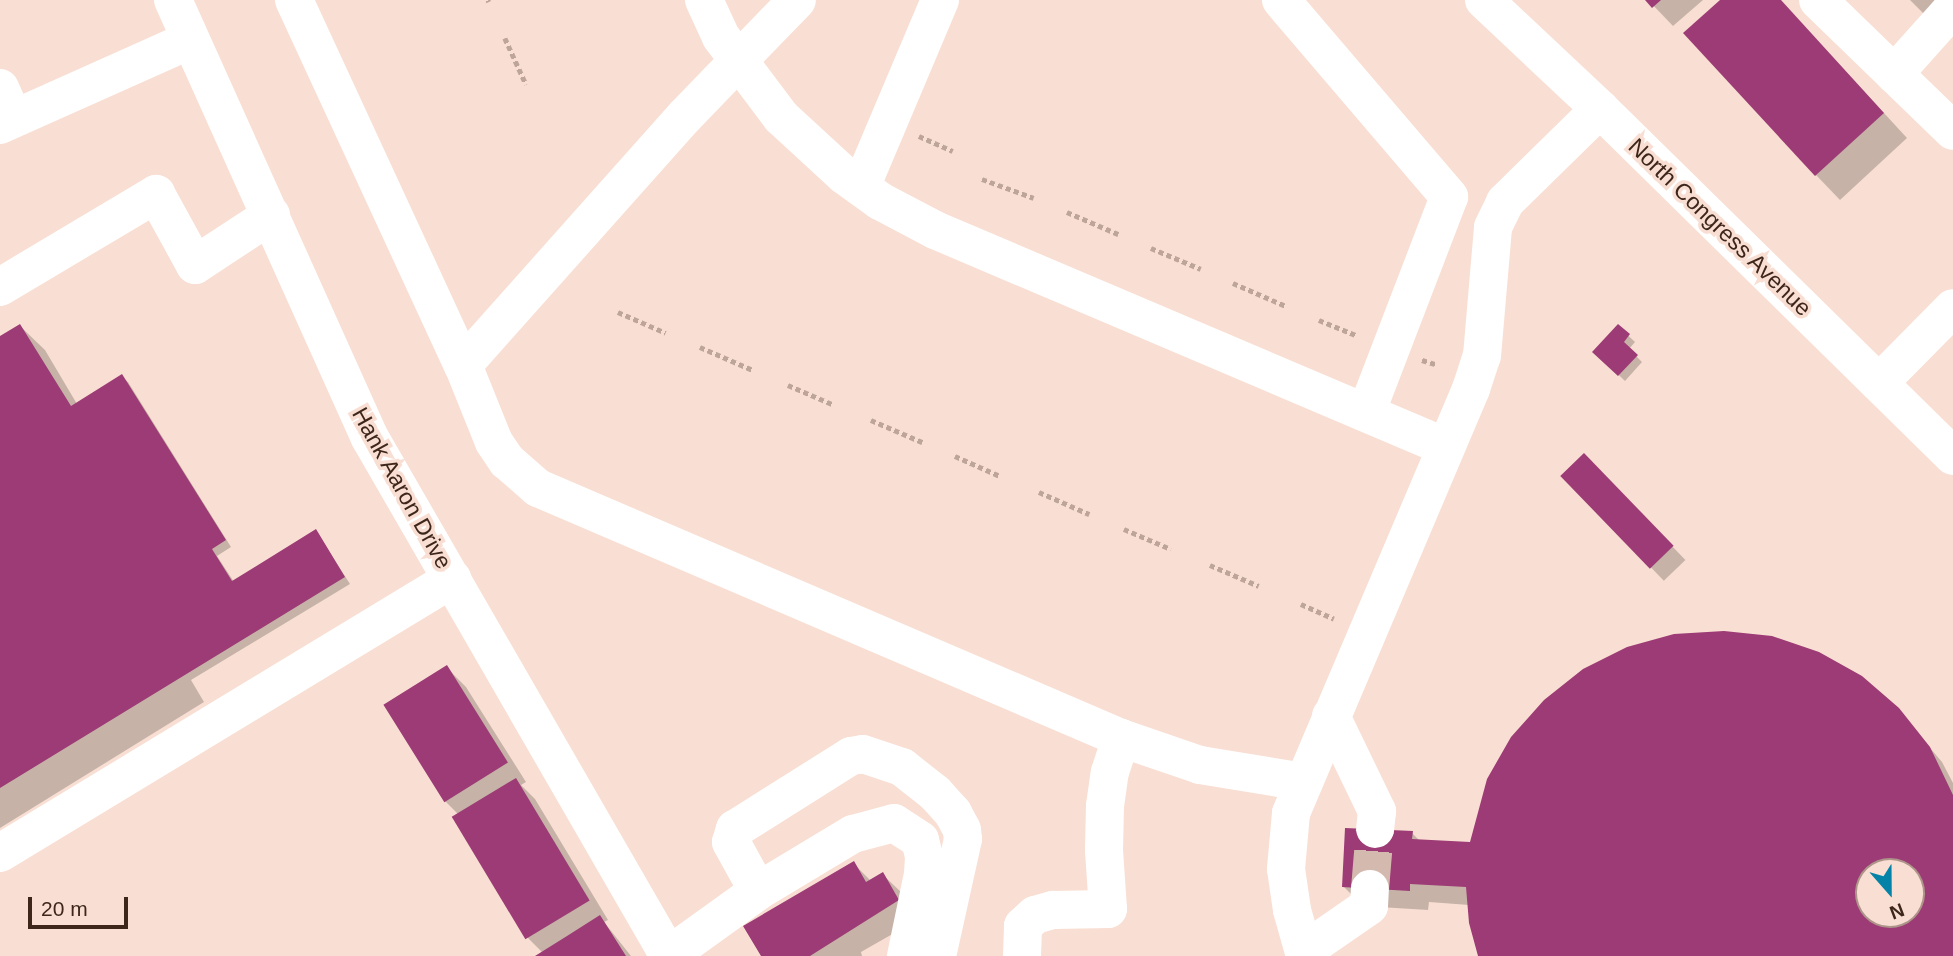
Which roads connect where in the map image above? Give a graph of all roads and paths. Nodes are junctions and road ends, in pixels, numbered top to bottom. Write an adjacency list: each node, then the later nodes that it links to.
1 (173, 0): 11 (street, Hank Aaron Drive)
2 (294, 0): 37 (street)
3 (704, 0): 12 (street)
4 (797, 0): 12 (street)
5 (940, 0): 21 (street)
6 (1281, 0): 42 (street)
7 (1484, 0): 15 (street, North Congress Avenue)
8 (1818, 0): 13 (street)
9 (1953, 8): 13 (street)
10 (505, 38): 14 (path)
11 (190, 40): 16 (street); 24 (street, Hank Aaron Drive)
12 (738, 60): 21 (street); 37 (street)
13 (1894, 74): 17 (street)
14 (526, 84)
15 (1600, 109): 39 (street, North Congress Avenue); 45 (street)
16 (4, 110)
17 (1953, 131)
18 (916, 135): 19 (path)
19 (953, 151)
20 (982, 179): 22 (path)
21 (861, 187): 42 (street)
22 (1034, 198)
23 (1067, 212): 25 (path)
24 (271, 215): 29 (street); 54 (street, Hank Aaron Drive)
25 (1118, 234)
26 (1152, 248): 27 (path)
27 (1201, 269)
28 (1233, 283): 30 (path)
29 (0, 288)
30 (1286, 306)
31 (1953, 308): 39 (street)
32 (618, 312): 34 (path)
33 (1319, 320): 35 (path)
34 (666, 332)
35 (1361, 338)
36 (700, 347): 38 (path)
37 (463, 365): 59 (street)
38 (753, 370)
39 (1879, 383): 47 (street, North Congress Avenue)
40 (788, 385): 41 (path)
41 (832, 404)
42 (1366, 413): 45 (street)
43 (871, 420): 44 (path)
44 (922, 442)
45 (1446, 447): 58 (street)
46 (955, 456): 48 (path)
47 (1953, 456)
48 (1000, 476)
49 (1039, 492): 50 (path)
50 (1089, 514)
51 (1124, 529): 52 (path)
52 (1171, 549)
53 (1210, 565): 55 (path)
54 (452, 579): 62 (street); 66 (street, Hank Aaron Drive)
55 (1259, 586)
56 (1301, 604): 57 (path)
57 (1334, 618)
58 (1331, 716): 60 (street); 61 (street)
59 (1121, 738): 60 (street); 69 (street)
60 (1304, 782): 65 (street)
61 (1375, 830)
62 (0, 853)
63 (1370, 889): 65 (street)
64 (758, 891): 66 (street); 67 (street); 68 (street)
65 (1304, 954)
66 (669, 956)
67 (906, 956)
68 (937, 956)
69 (1022, 956)

